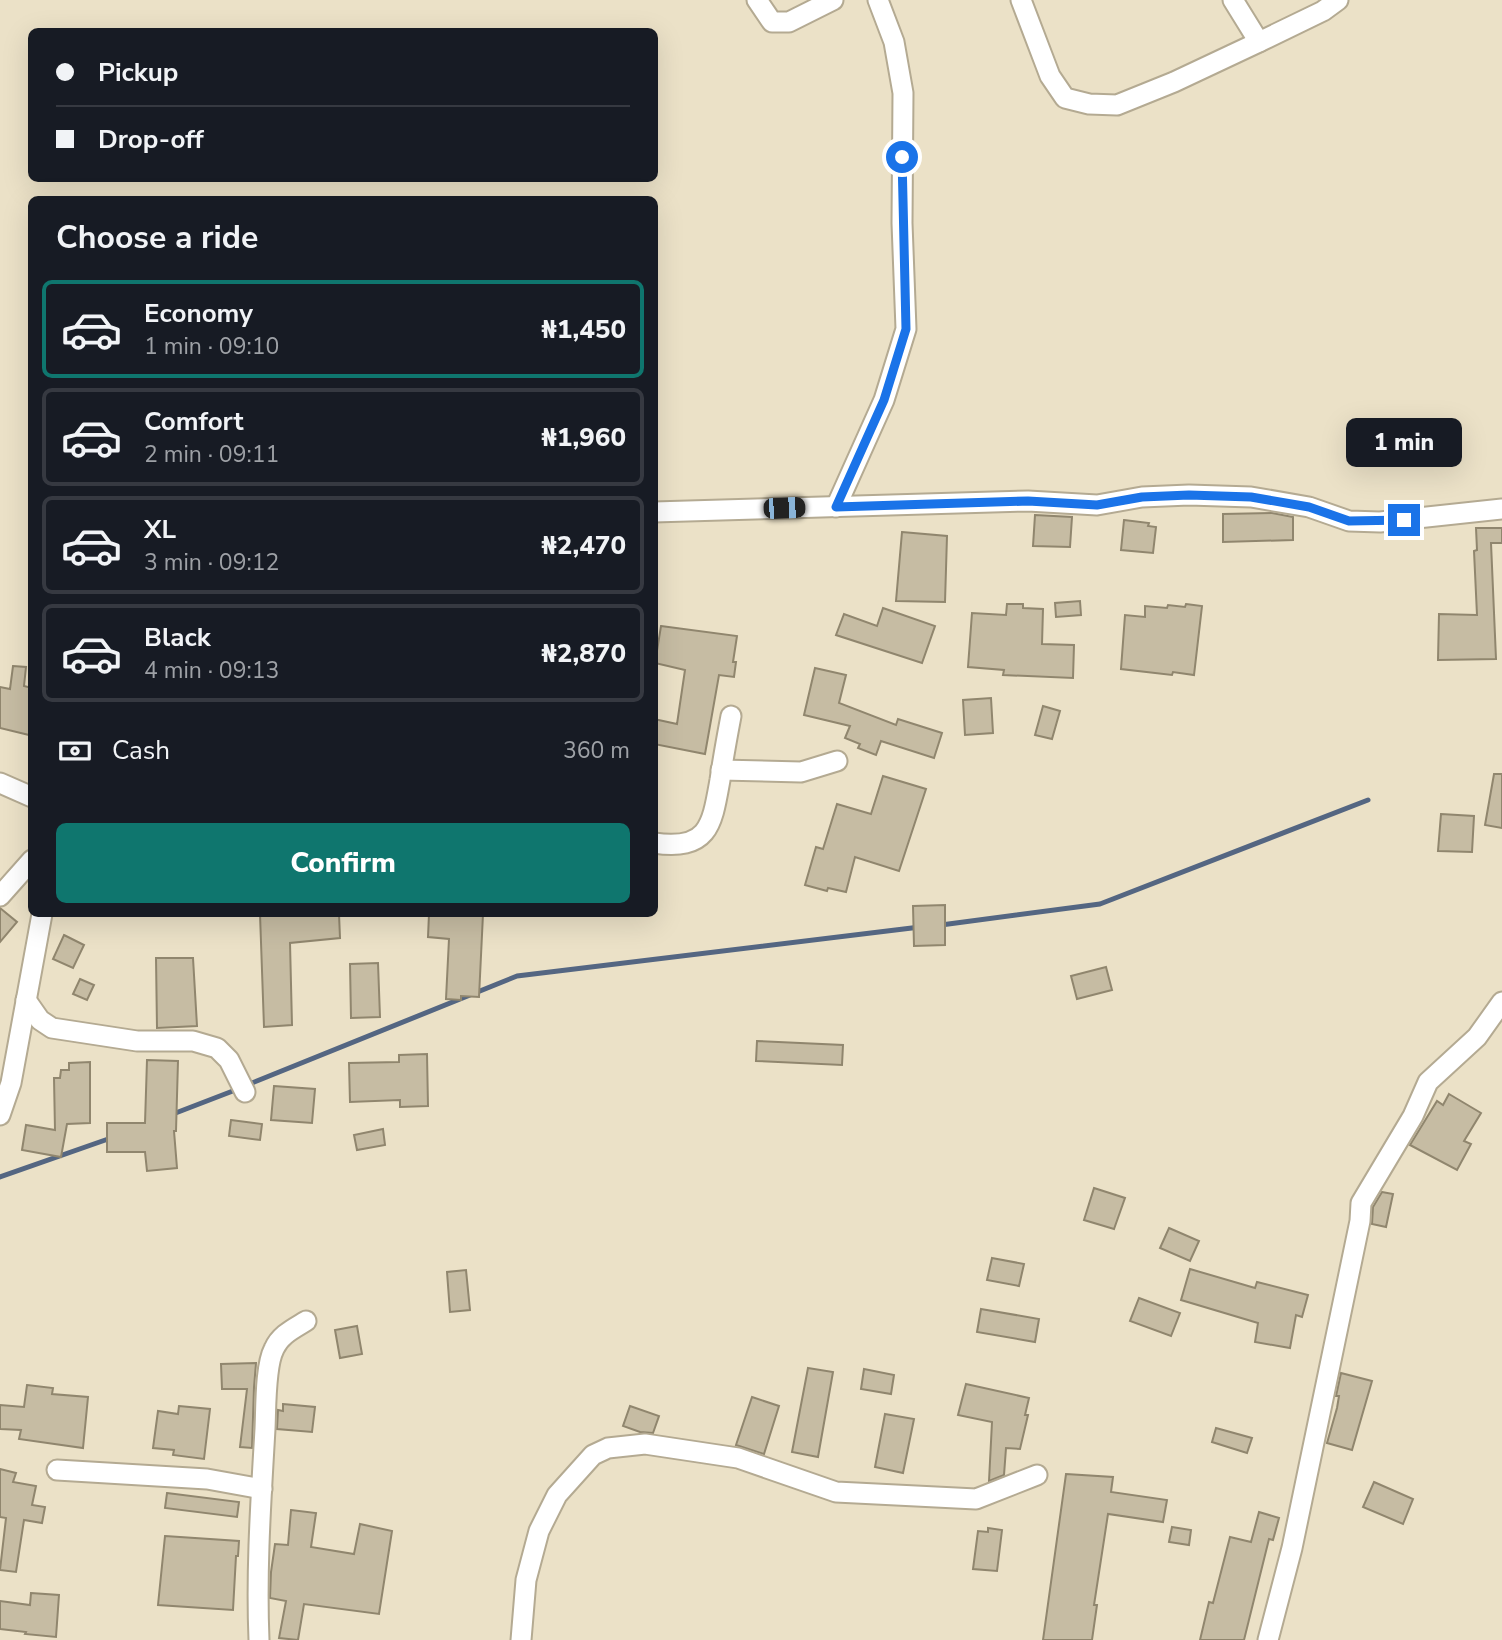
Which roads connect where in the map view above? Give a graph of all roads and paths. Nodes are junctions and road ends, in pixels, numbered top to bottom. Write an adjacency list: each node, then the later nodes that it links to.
1 (757, 0): 2 (street)
2 (833, 0)
3 (878, 0): 8 (street)
4 (1021, 0): 7 (street)
5 (1233, 0): 7 (street)
6 (1326, 4): 7 (street)
7 (1259, 42)
8 (836, 507): 9 (street); 10 (street)
9 (1502, 509)
10 (658, 512)
11 (731, 716): 13 (street)
12 (837, 761): 13 (street)
13 (722, 770): 16 (street)
14 (0, 783): 15 (street)
15 (28, 795)
16 (658, 844)
17 (28, 864): 18 (street)
18 (0, 896)
19 (42, 917): 20 (street)
20 (26, 1000): 22 (street); 23 (street)
21 (1502, 1002): 30 (street)
22 (245, 1092)
23 (0, 1115)
24 (306, 1321): 27 (street)
25 (57, 1470): 27 (street)
26 (1037, 1475): 29 (street)
27 (262, 1489): 28 (street)
28 (259, 1640)
29 (521, 1640)
30 (1268, 1640)

